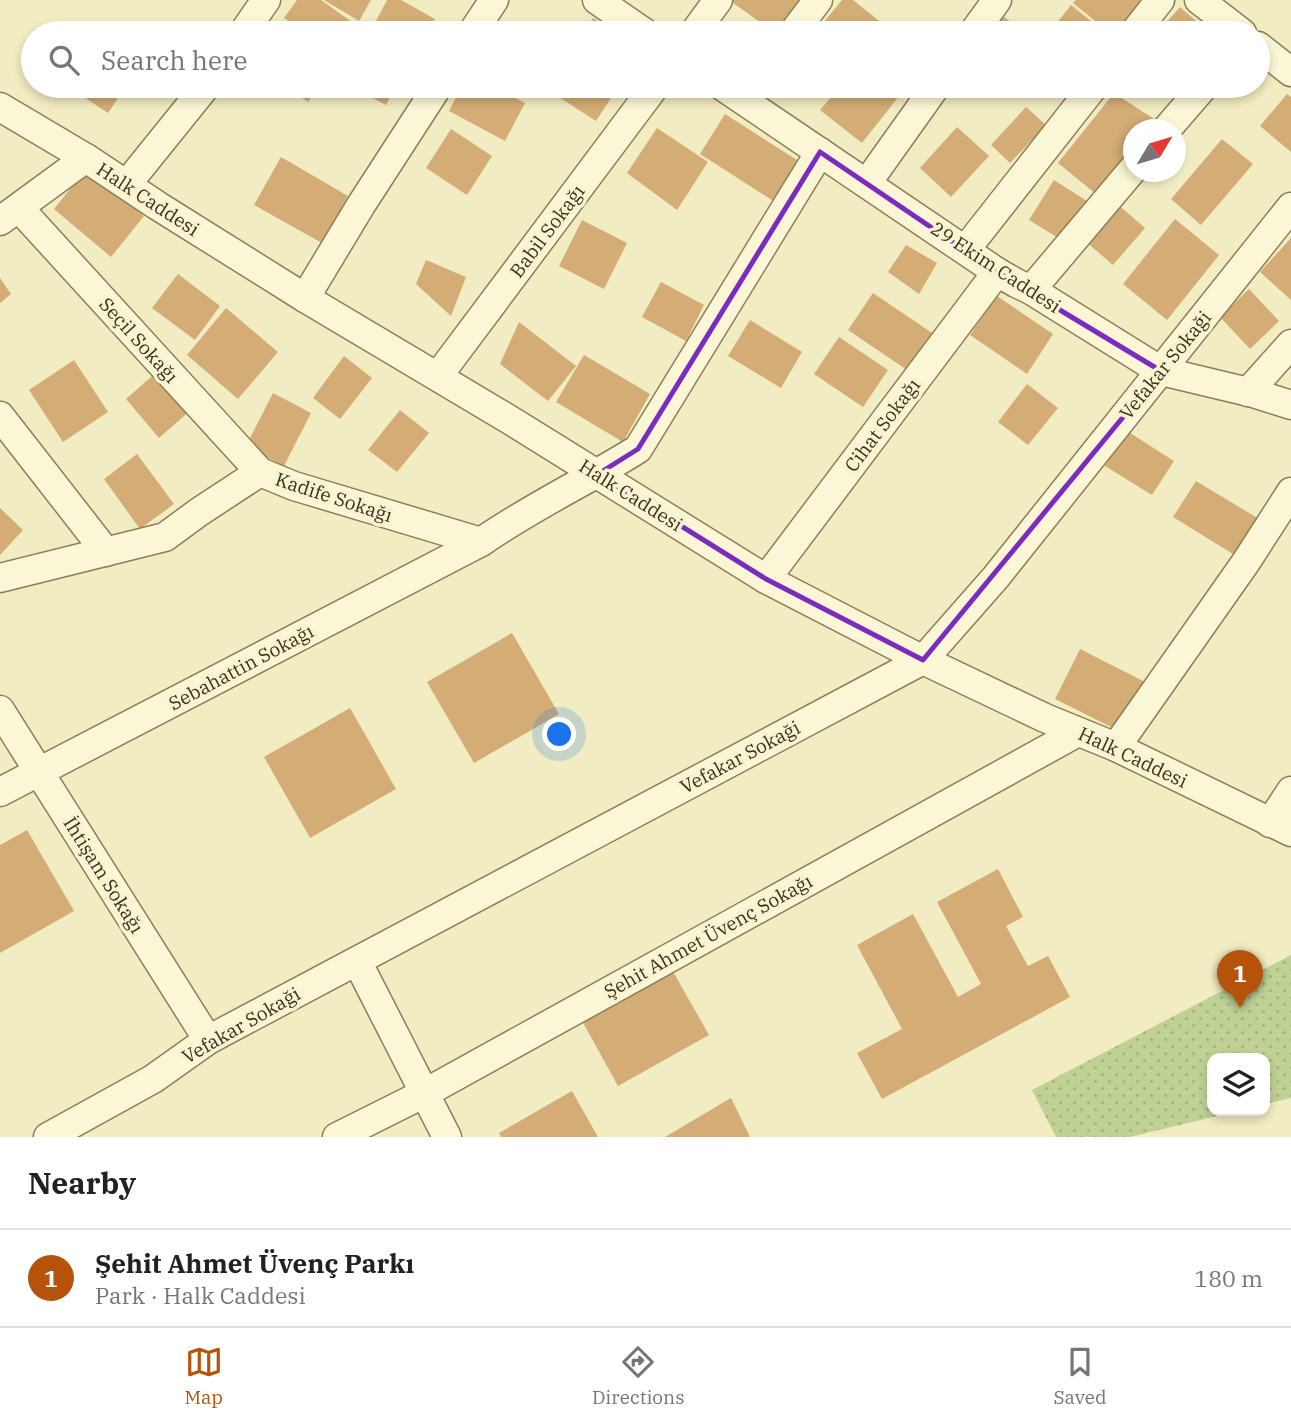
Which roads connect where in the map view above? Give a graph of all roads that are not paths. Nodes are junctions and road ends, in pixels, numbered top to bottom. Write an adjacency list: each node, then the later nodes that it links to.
1 (266, 0): 9 (street)
2 (494, 0): 10 (street)
3 (597, 0): 11 (street)
4 (718, 0): 12 (street)
5 (818, 0): 13 (street)
6 (997, 0): 14 (street)
7 (1160, 0): 15 (street)
8 (1199, 0): 16 (street)
9 (251, 21)
10 (480, 21)
11 (628, 21)
12 (703, 21)
13 (802, 21)
14 (982, 21)
15 (1143, 21)
16 (1226, 21)
17 (1270, 55): 18 (street)
18 (1291, 72)
19 (196, 98): 32 (street)
20 (430, 98): 38 (street)
21 (646, 98): 41 (street, Babil Sokağı)
22 (749, 98): 28 (street, 29 Ekim Caddesi)
23 (927, 98): 31 (street)
24 (1085, 98): 35 (street)
25 (1194, 98): 27 (street)
26 (0, 107): 29 (street, Halk Caddesi)
27 (1176, 119)
28 (820, 152): 31 (street, 29 Ekim Caddesi); 46 (street, Sebahattin Sokağı)
29 (86, 158): 32 (street, Halk Caddesi); 34 (street)
30 (1123, 180): 37 (street)
31 (867, 183): 35 (street, 29 Ekim Caddesi)
32 (127, 184): 38 (street, Halk Caddesi)
33 (1291, 207): 40 (street, Vefakar Sokaği)
34 (9, 214): 45 (street, Seçil Sokağı)
35 (966, 249): 36 (street, 29 Ekim Caddesi)
36 (997, 272): 37 (street, 29 Ekim Caddesi); 51 (street, Cihat Sokağı)
37 (1031, 290): 40 (street, 29 Ekim Caddesi)
38 (305, 298): 41 (street, Halk Caddesi)
39 (1291, 344): 42 (street)
40 (1161, 371): 42 (street, 29 Ekim Caddesi); 52 (street, Vefakar Sokaği)
41 (438, 376): 46 (street, Halk Caddesi)
42 (1248, 392): 43 (street, 29 Ekim Caddesi)
43 (1291, 405)
44 (0, 416): 49 (street)
45 (260, 472): 48 (street, Kadife Sokağı); 49 (street, Kadife Sokağı)
46 (598, 474): 48 (street, Sebahattin Sokağı); 51 (street, Halk Caddesi)
47 (1291, 492): 55 (street)
48 (481, 542): 56 (street, Sebahattin Sokağı)
49 (106, 552): 50 (street, Kadife Sokağı)
50 (0, 578)
51 (766, 579): 52 (street, Halk Caddesi)
52 (923, 660): 54 (street, Halk Caddesi); 60 (street, Vefakar Sokaği)
53 (0, 710): 56 (street, İhtişam Sokağı)
54 (1078, 732): 55 (street, Halk Caddesi); 62 (street, Şehit Ahmet Üvenç Sokağı)
55 (1116, 747): 59 (street, Halk Caddesi)
56 (39, 772): 58 (street, Sebahattin Sokağı); 61 (street, İhtişam Sokağı)
57 (1291, 791): 59 (street)
58 (0, 792)
59 (1281, 827)
60 (357, 961): 61 (street, Vefakar Sokaği); 62 (street)
61 (208, 1040): 63 (street, Vefakar Sokaği)
62 (425, 1093): 64 (street, Şehit Ahmet Üvenç Sokağı); 65 (street)
63 (48, 1137)
64 (337, 1137)
65 (447, 1137)

